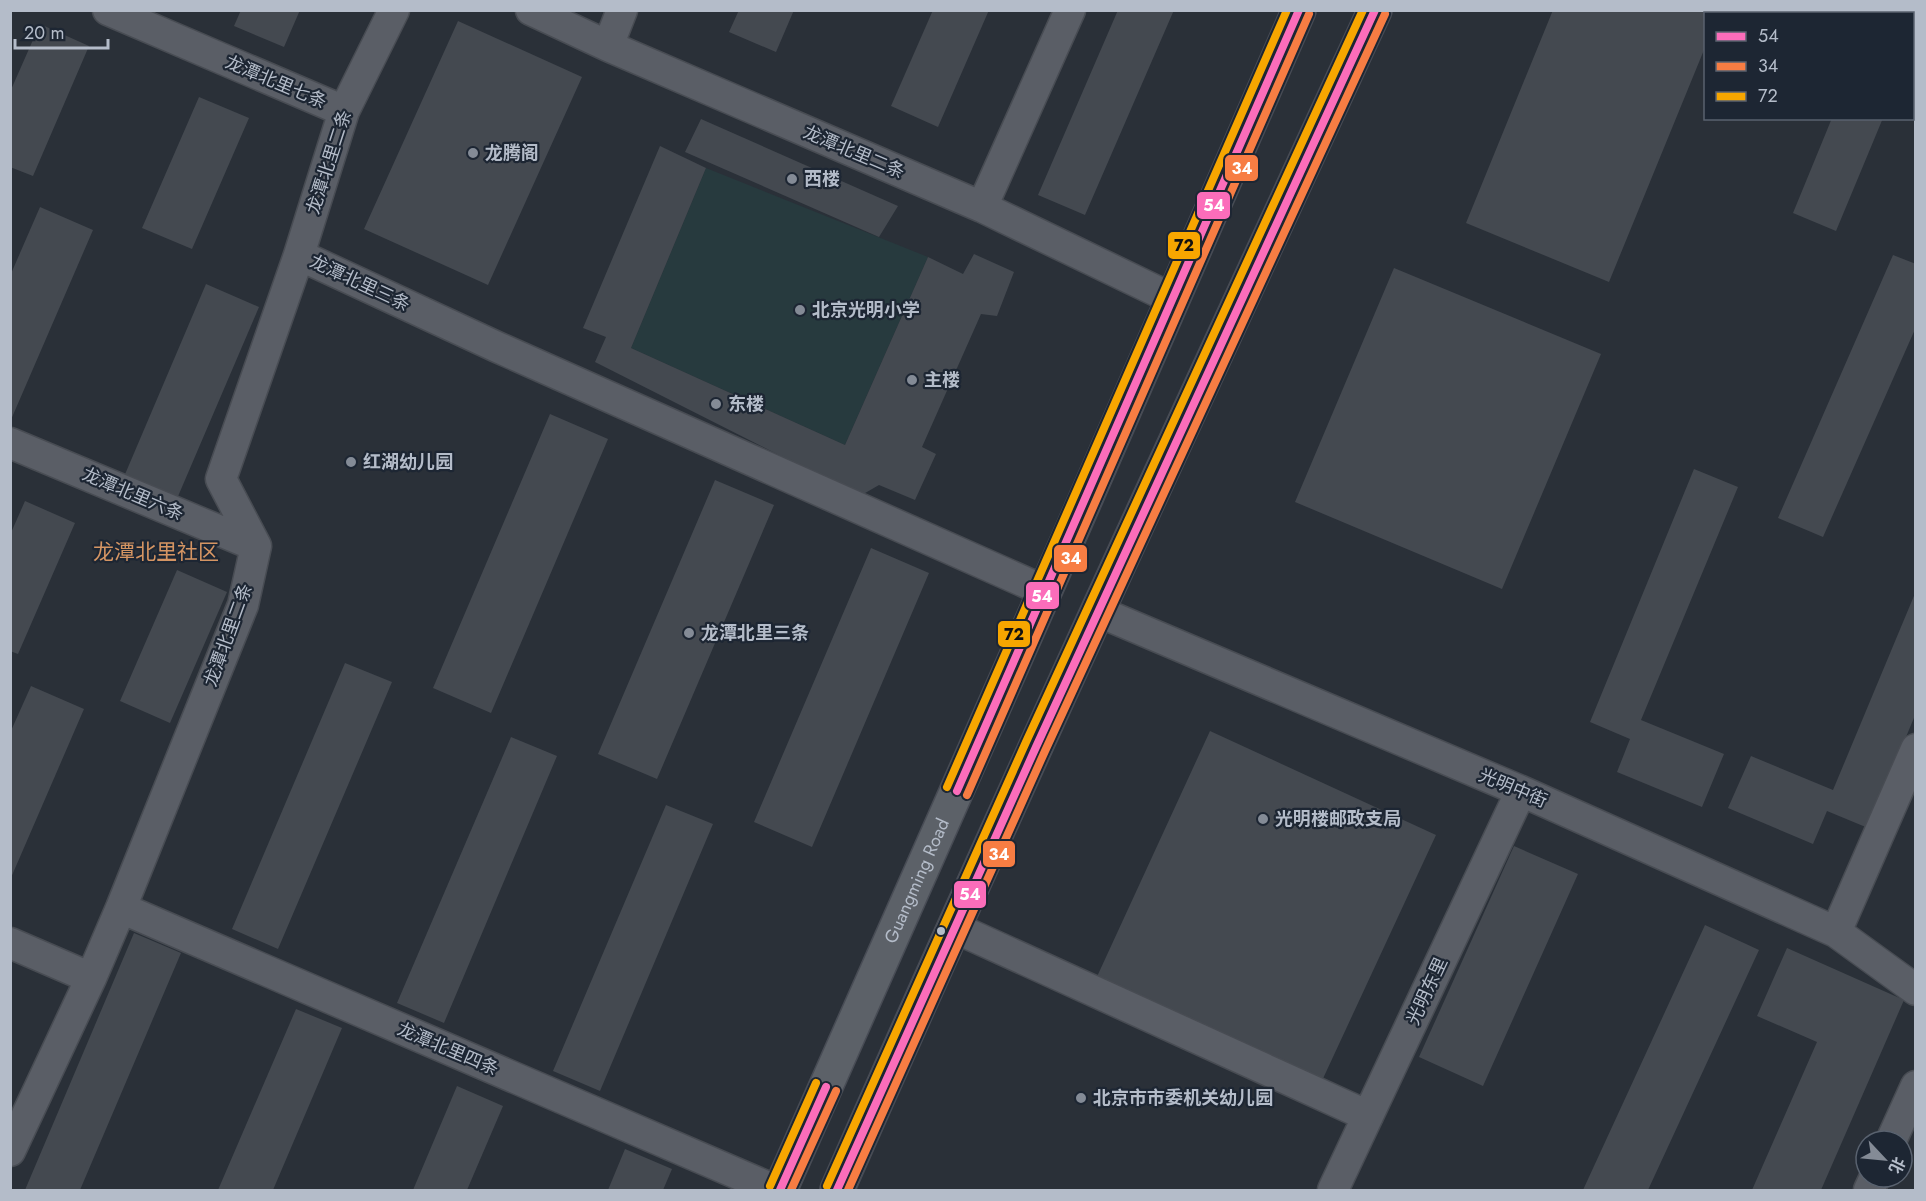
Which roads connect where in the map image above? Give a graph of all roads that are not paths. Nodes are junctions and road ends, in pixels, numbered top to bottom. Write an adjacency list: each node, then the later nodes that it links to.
1 (108, 10): 9 (street, 龙潭北里七条)
2 (394, 10): 9 (street, 龙潭北里二条)
3 (531, 10): 8 (street, 龙潭北里二条)
4 (622, 10): 8 (street)
5 (1070, 10): 10 (street)
6 (1299, 10): 12 (main road, Guangming Road)
7 (1375, 10): 16 (main road)
8 (608, 46): 10 (street, 龙潭北里二条)
9 (344, 111): 11 (street, 龙潭北里二条)
10 (982, 207): 12 (street, 龙潭北里二条)
11 (299, 255): 14 (street, 龙潭北里二条); 15 (street, 龙潭北里三条)
12 (1173, 299): 15 (main road, Guangming Road)
13 (10, 443): 14 (street, 龙潭北里六条)
14 (256, 546): 19 (street, 龙潭北里二条)
15 (1045, 591): 30 (main road, Guangming Road)
16 (1096, 611): 18 (street, 光明中街); 20 (main road)
17 (1916, 749): 21 (street)
18 (1521, 791): 21 (street, 光明中街); 26 (street, 光明东里)
19 (121, 908): 23 (street, 龙潭北里二条); 29 (street, 龙潭北里四条)
20 (953, 927): 26 (street); 31 (main road)
21 (1836, 932): 24 (street, 光明中街)
22 (10, 944): 23 (street)
23 (91, 978): 28 (street, 龙潭北里二条)
24 (1916, 990)
25 (1916, 1086): 27 (street)
26 (1368, 1116): 32 (street, 光明东里)
27 (1896, 1129)
28 (10, 1151)
29 (775, 1191)
30 (780, 1191)
31 (837, 1191)
32 (1333, 1191)

